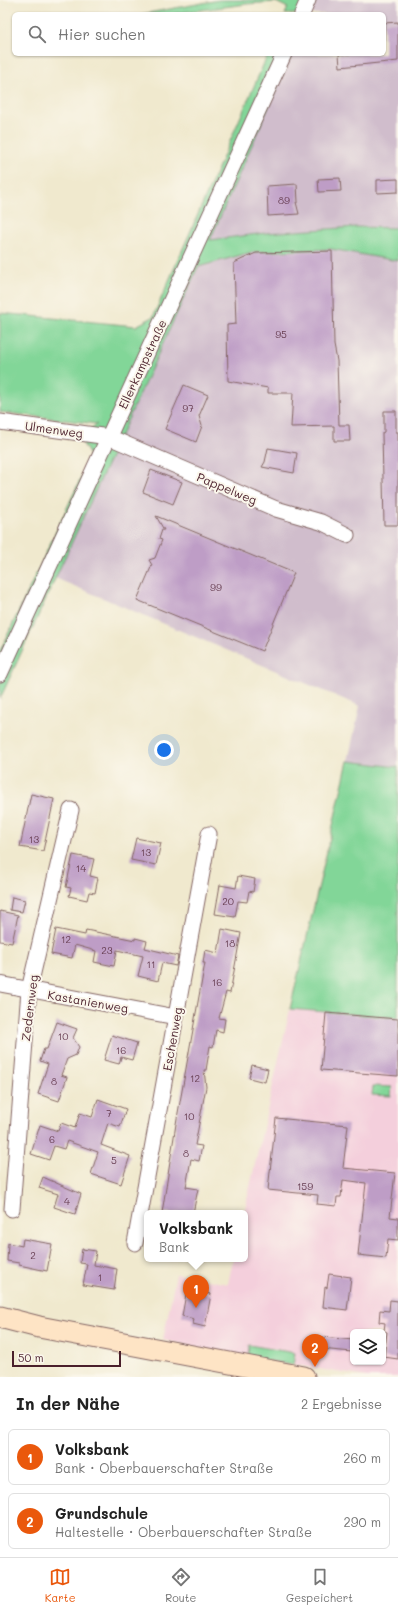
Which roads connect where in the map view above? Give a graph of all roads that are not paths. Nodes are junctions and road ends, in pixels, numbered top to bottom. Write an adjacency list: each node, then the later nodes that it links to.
1 (308, 0): 2 (street)
2 (303, 12)
3 (283, 56): 5 (street, Ellerkampstraße)
4 (2, 425): 5 (street, Ulmenweg)
5 (109, 437): 6 (street, Pappelweg); 7 (street, Ellerkampstraße)
6 (347, 535)
7 (0, 674)
8 (70, 810): 11 (street, Zedernweg)
9 (209, 834): 12 (street, Eschenweg)
10 (0, 984): 11 (street, Kastanienweg)
11 (29, 990): 12 (street, Kastanienweg); 13 (street, Zedernweg)
12 (176, 1017): 14 (street, Eschenweg)
13 (12, 1209)
14 (135, 1243)
15 (0, 1317): 16 (main road)
16 (304, 1377)

